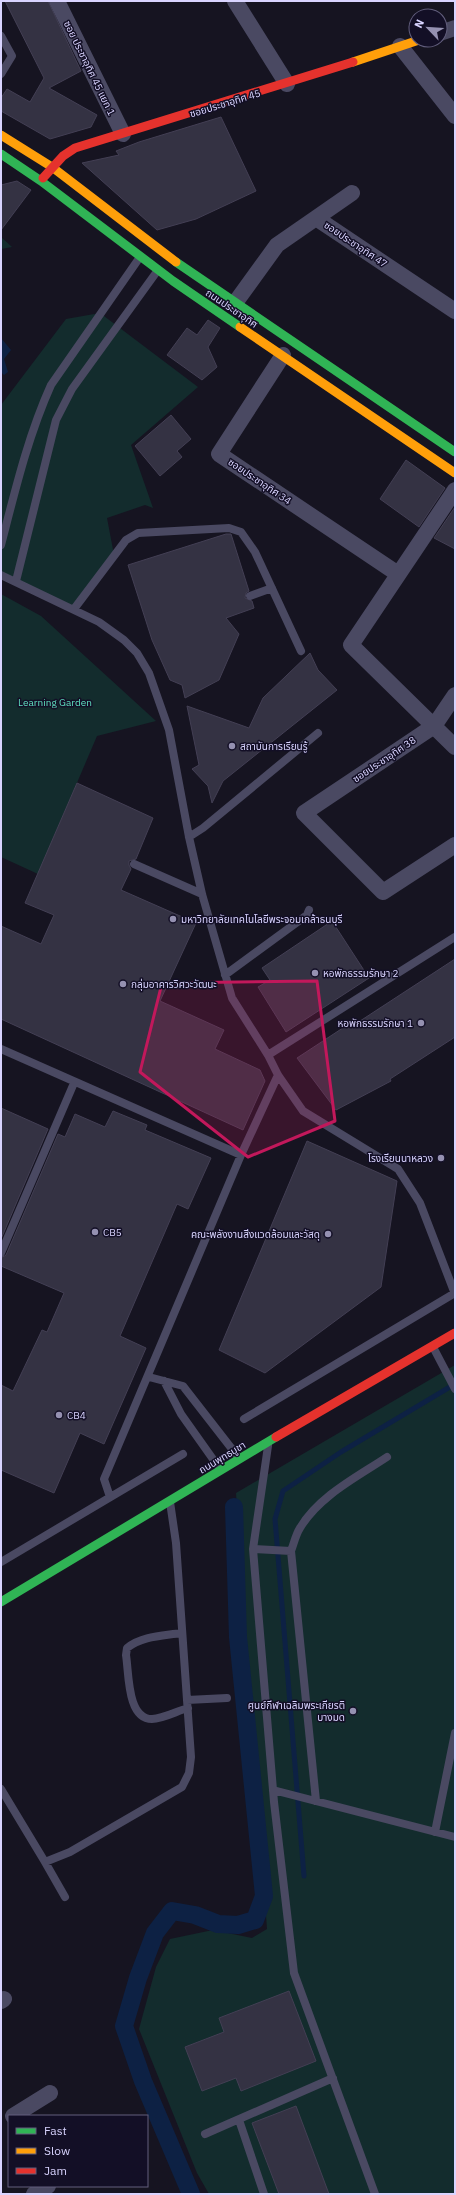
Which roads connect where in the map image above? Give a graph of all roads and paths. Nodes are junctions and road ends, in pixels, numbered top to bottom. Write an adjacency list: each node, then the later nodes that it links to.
1 (57, 1): 9 (street, ซอย ประชาอุทิศ 45 แยก 1)
2 (235, 1): 7 (street)
3 (1, 36): 6 (lane)
4 (408, 43): 5 (main road, ซอยประชาอุทิศ 45)
5 (400, 46): 7 (main road, ซอยประชาอุทิศ 45); 8 (street)
6 (1, 74)
7 (287, 84): 9 (main road, ซอยประชาอุทิศ 45)
8 (455, 116)
9 (123, 134): 12 (main road, ซอยประชาอุทิศ 45)
10 (1, 135): 12 (main road, ถนนประชาอุทิศ)
11 (1, 154): 13 (main road, ถนนประชาอุทิศ)
12 (52, 167): 13 (main road, ซอยประชาอุทิศ 45); 16 (main road, ถนนประชาอุทิศ)
13 (41, 181): 18 (main road, ถนนประชาอุทิศ)
14 (352, 193): 15 (street)
15 (316, 218): 20 (street, ซอยประชาอุทิศ 47); 21 (street, ซอยประชาอุทิศ 47)
16 (149, 243): 17 (main road, ถนนประชาอุทิศ); 18 (lane)
17 (168, 257): 19 (lane); 20 (main road, ถนนประชาอุทิศ)
18 (139, 258): 19 (main road, ถนนประชาอุทิศ); 26 (lane)
19 (157, 270): 22 (main road, ถนนประชาอุทิศ); 29 (lane)
20 (235, 303): 23 (main road, ถนนประชาอุทิศ)
21 (455, 311)
22 (283, 355): 24 (main road, ถนนประชาอุทิศ); 28 (street, ซอยประชาอุทิศ 34)
23 (455, 452)
24 (455, 473)
25 (455, 490): 28 (street)
26 (1, 545)
27 (1, 574): 29 (lane)
28 (398, 574): 35 (street)
29 (16, 581): 32 (lane)
30 (272, 588): 31 (lane); 32 (lane); 33 (lane)
31 (250, 596)
32 (74, 609): 38 (lane)
33 (301, 651)
34 (455, 695): 35 (street, ซอยประชาอุทิศ 38)
35 (434, 726): 37 (street); 39 (street, ซอยประชาอุทิศ 38)
36 (318, 733): 38 (lane)
37 (455, 747)
38 (189, 837): 41 (lane)
39 (455, 845)
40 (134, 864): 41 (lane)
41 (202, 894): 44 (lane)
42 (309, 910): 44 (lane)
43 (455, 937): 46 (lane)
44 (225, 975): 46 (lane)
45 (1, 1049): 48 (lane)
46 (268, 1055): 47 (lane)
47 (278, 1075): 49 (lane); 51 (lane)
48 (74, 1083): 49 (lane); 50 (lane)
49 (241, 1155): 54 (lane)
50 (1, 1253)
51 (455, 1294): 57 (lane)
52 (455, 1333): 53 (main road, ถนนพุทธบูชา)
53 (433, 1346): 56 (lane); 58 (main road, ถนนพุทธบูชา)
54 (148, 1377): 55 (lane); 63 (lane)
55 (164, 1381): 61 (lane); 62 (lane)
56 (455, 1389)
57 (244, 1419)
58 (268, 1442): 61 (main road, ถนนพุทธบูชา); 65 (lane)
59 (183, 1454): 63 (lane)
60 (386, 1457): 66 (lane)
61 (240, 1459): 62 (main road, ถนนพุทธบูชา)
62 (220, 1470): 64 (main road, ถนนพุทธบูชา)
63 (110, 1497): 67 (lane)
64 (170, 1501): 68 (main road, ถนนพุทธบูชา); 69 (lane)
65 (253, 1549): 66 (lane); 74 (lane)
66 (291, 1551): 75 (lane)
67 (1, 1562)
68 (1, 1602)
69 (181, 1633): 71 (lane); 71 (lane)
70 (227, 1698): 71 (lane)
71 (188, 1704): 78 (lane)
72 (455, 1733): 76 (lane)
73 (1, 1789): 78 (lane)
74 (273, 1790): 75 (lane); 80 (lane)
75 (316, 1801): 76 (lane)
76 (435, 1832): 77 (lane)
77 (455, 1837)
78 (45, 1862): 79 (lane)
79 (65, 1898)
80 (334, 2078): 83 (lane); 88 (lane)
81 (50, 2093): 82 (street)
82 (15, 2115)
83 (239, 2120): 84 (lane); 87 (lane)
84 (204, 2134)
85 (46, 2187): 86 (street)
86 (34, 2194)
87 (264, 2194)
88 (375, 2194)

